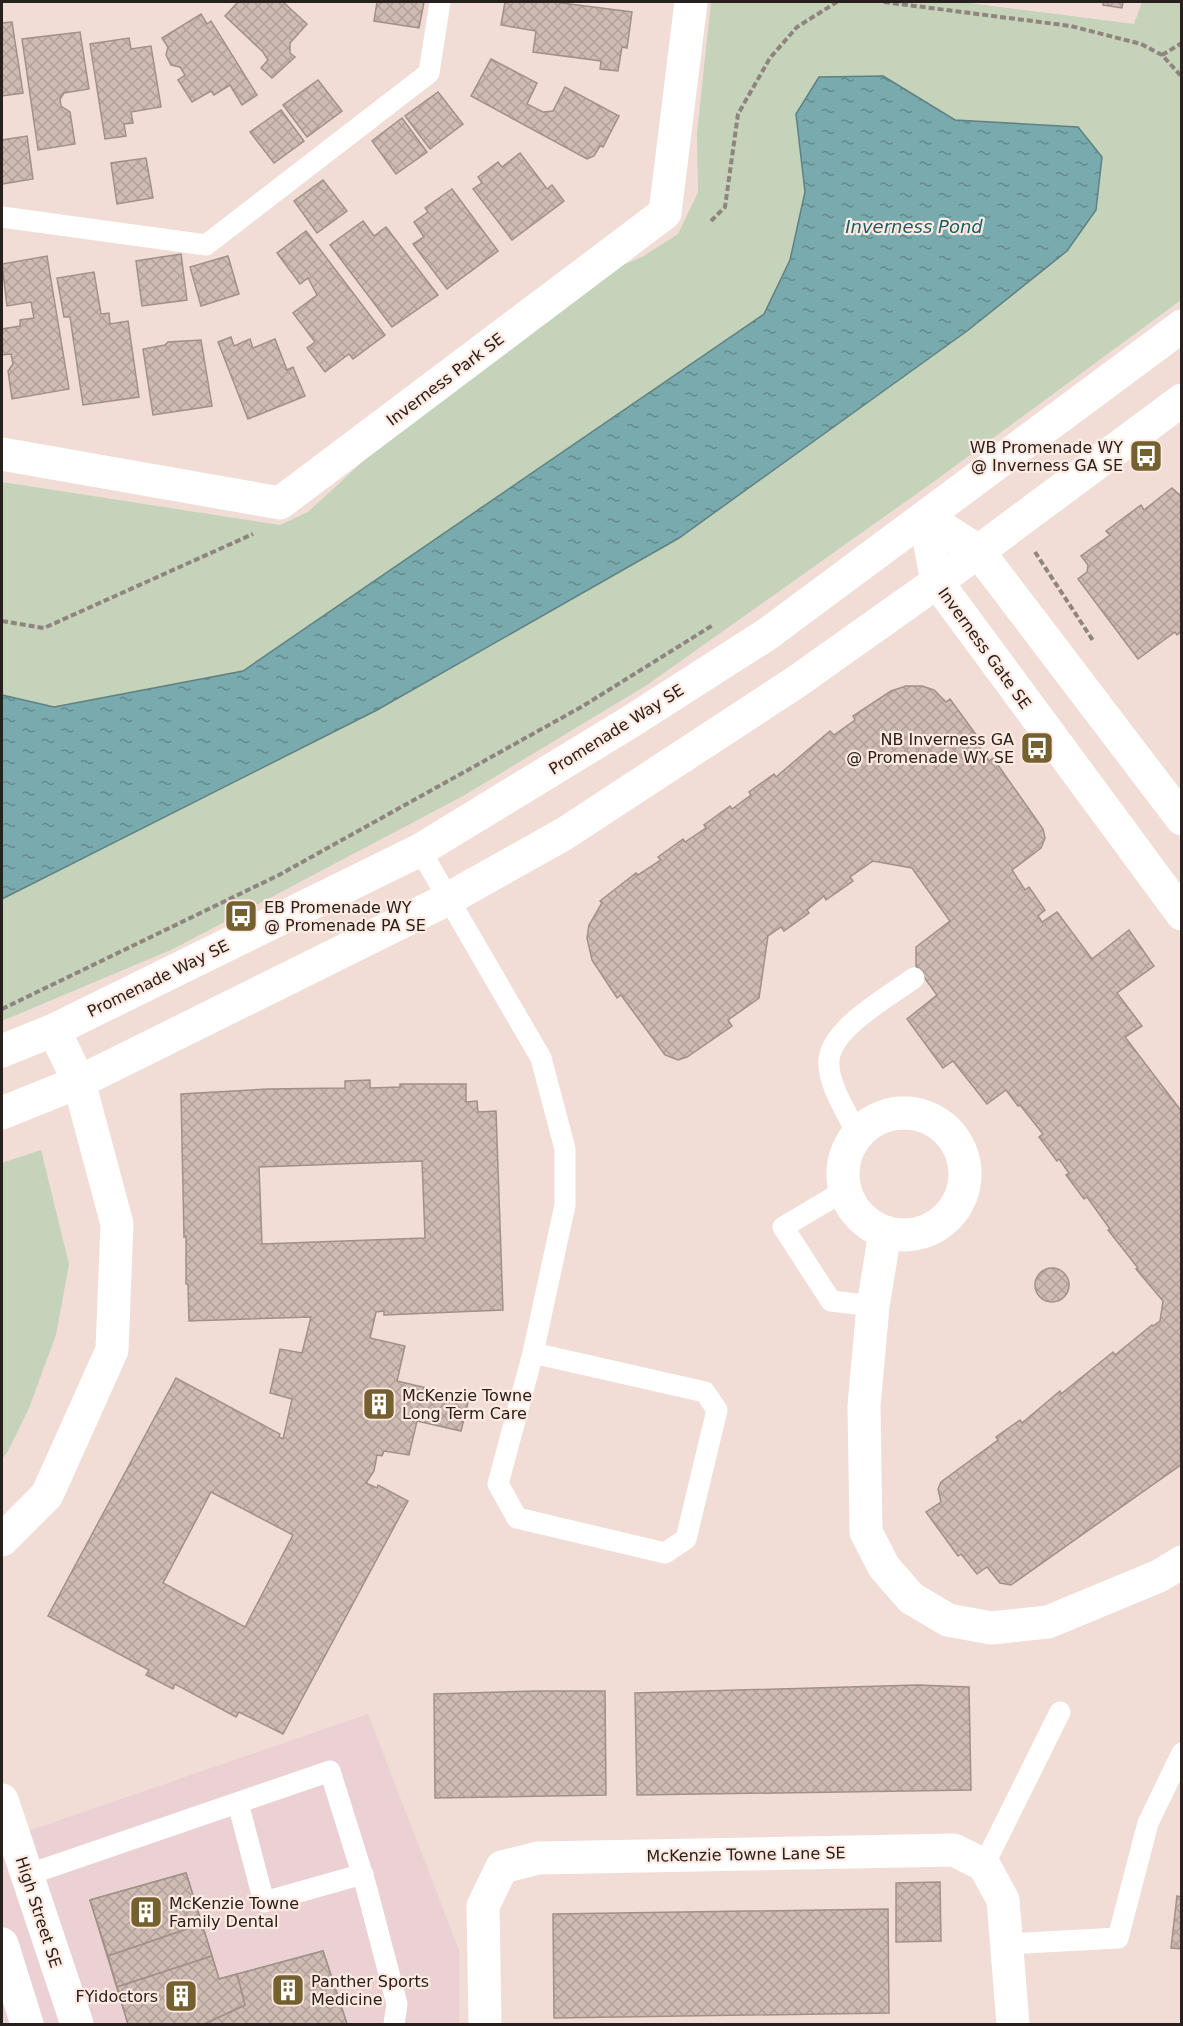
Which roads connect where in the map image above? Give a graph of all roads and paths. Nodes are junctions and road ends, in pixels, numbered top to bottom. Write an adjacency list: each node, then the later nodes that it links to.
1 (440, 2): 8 (lane)
2 (691, 2): 13 (street, Inverness Park SE)
3 (837, 2): 9 (path)
4 (884, 2): 6 (path)
5 (1182, 43): 6 (path)
6 (1162, 55): 7 (path)
7 (1182, 77)
8 (2, 217)
9 (711, 221)
10 (1182, 326): 14 (street, Promenade Way SE)
11 (1182, 400): 15 (street)
12 (2, 454): 13 (street)
13 (280, 502): 19 (path)
14 (925, 517): 15 (street); 17 (street, Inverness Gate SE); 22 (street, Promenade Way SE)
15 (978, 551): 17 (street); 21 (street)
16 (1035, 552): 20 (path)
17 (937, 582): 23 (street); 24 (street, Inverness Gate SE)
18 (721, 619): 26 (path)
19 (2, 621)
20 (1098, 648)
21 (1182, 819)
22 (420, 850): 23 (lane); 27 (street, Promenade Way SE)
23 (448, 898): 29 (street); 35 (lane)
24 (1182, 914)
25 (914, 978): 31 (lane)
26 (2, 1009)
27 (54, 1030): 28 (street, Promenade Way SE); 29 (street)
28 (2, 1051)
29 (79, 1082): 30 (street); 36 (street)
30 (2, 1113)
31 (858, 1133): 32 (street); 33 (street)
32 (844, 1191): 33 (street); 34 (lane)
33 (885, 1233): 34 (street)
34 (873, 1306): 37 (street)
35 (533, 1353): 35 (lane)
36 (2, 1540)
37 (1182, 1562)
38 (1060, 1712): 42 (lane)
39 (1182, 1753): 46 (lane)
40 (2, 1800): 44 (street, High Street SE)
41 (238, 1803): 43 (lane); 43 (lane); 44 (lane)
42 (984, 1865): 46 (street); 50 (street, McKenzie Towne Lane SE)
43 (363, 1874): 49 (lane)
44 (27, 1875): 48 (street, High Street SE)
45 (2, 1944): 47 (street)
46 (1006, 1944): 51 (street)
47 (27, 2025)
48 (77, 2025)
49 (394, 2025)
50 (484, 2025)
51 (1012, 2025)

